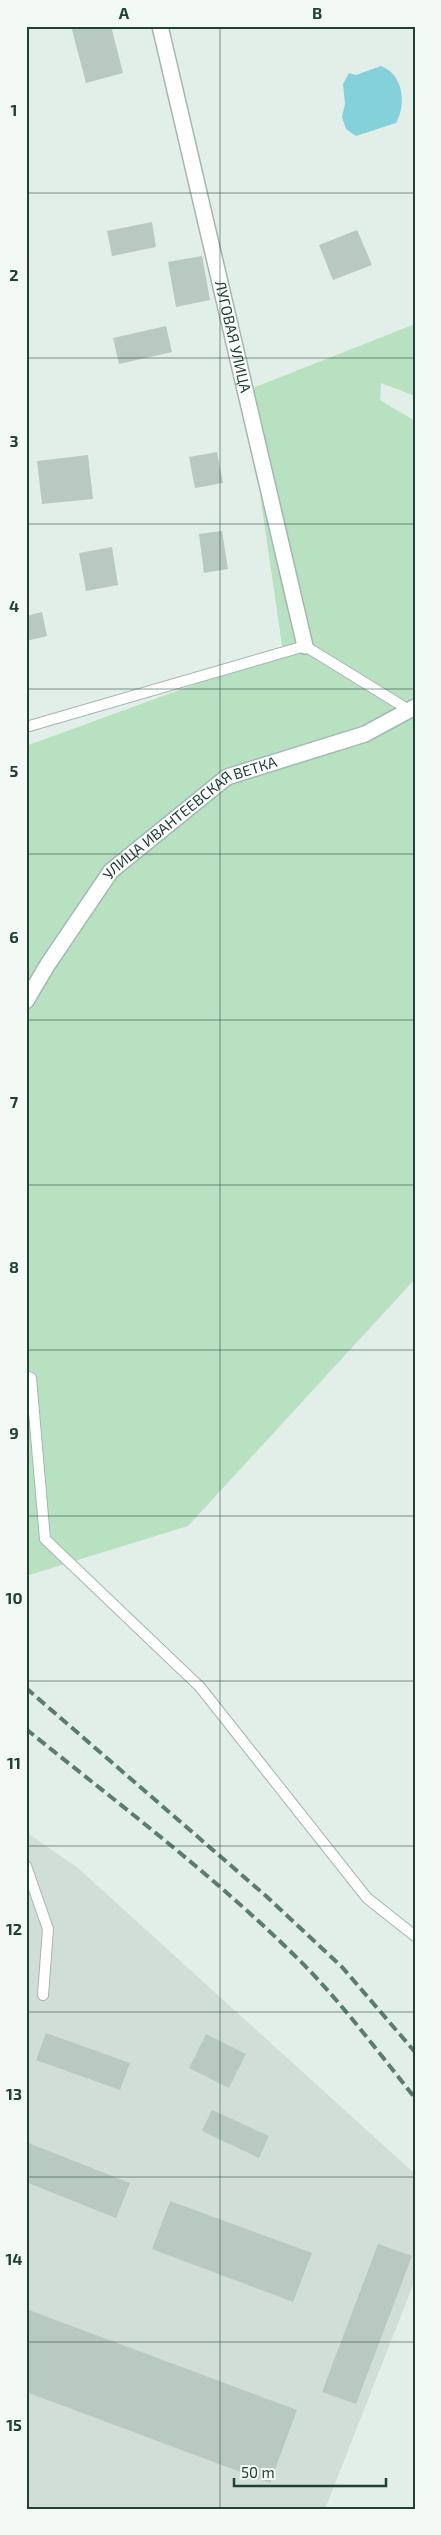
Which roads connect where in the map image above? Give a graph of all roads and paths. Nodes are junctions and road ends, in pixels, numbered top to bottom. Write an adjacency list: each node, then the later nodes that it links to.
1 (160, 26): 2 (street, ЛУГОВАЯ УЛИЦА)
2 (305, 646): 3 (lane); 4 (lane)
3 (412, 709): 5 (street, УЛИЦА ИВАНТЕЕВСКАЯ ВЕТКА)
4 (26, 727)
5 (26, 1001)
6 (26, 1376): 8 (lane)
7 (26, 1866): 9 (lane)
8 (415, 1936)
9 (43, 1995)

